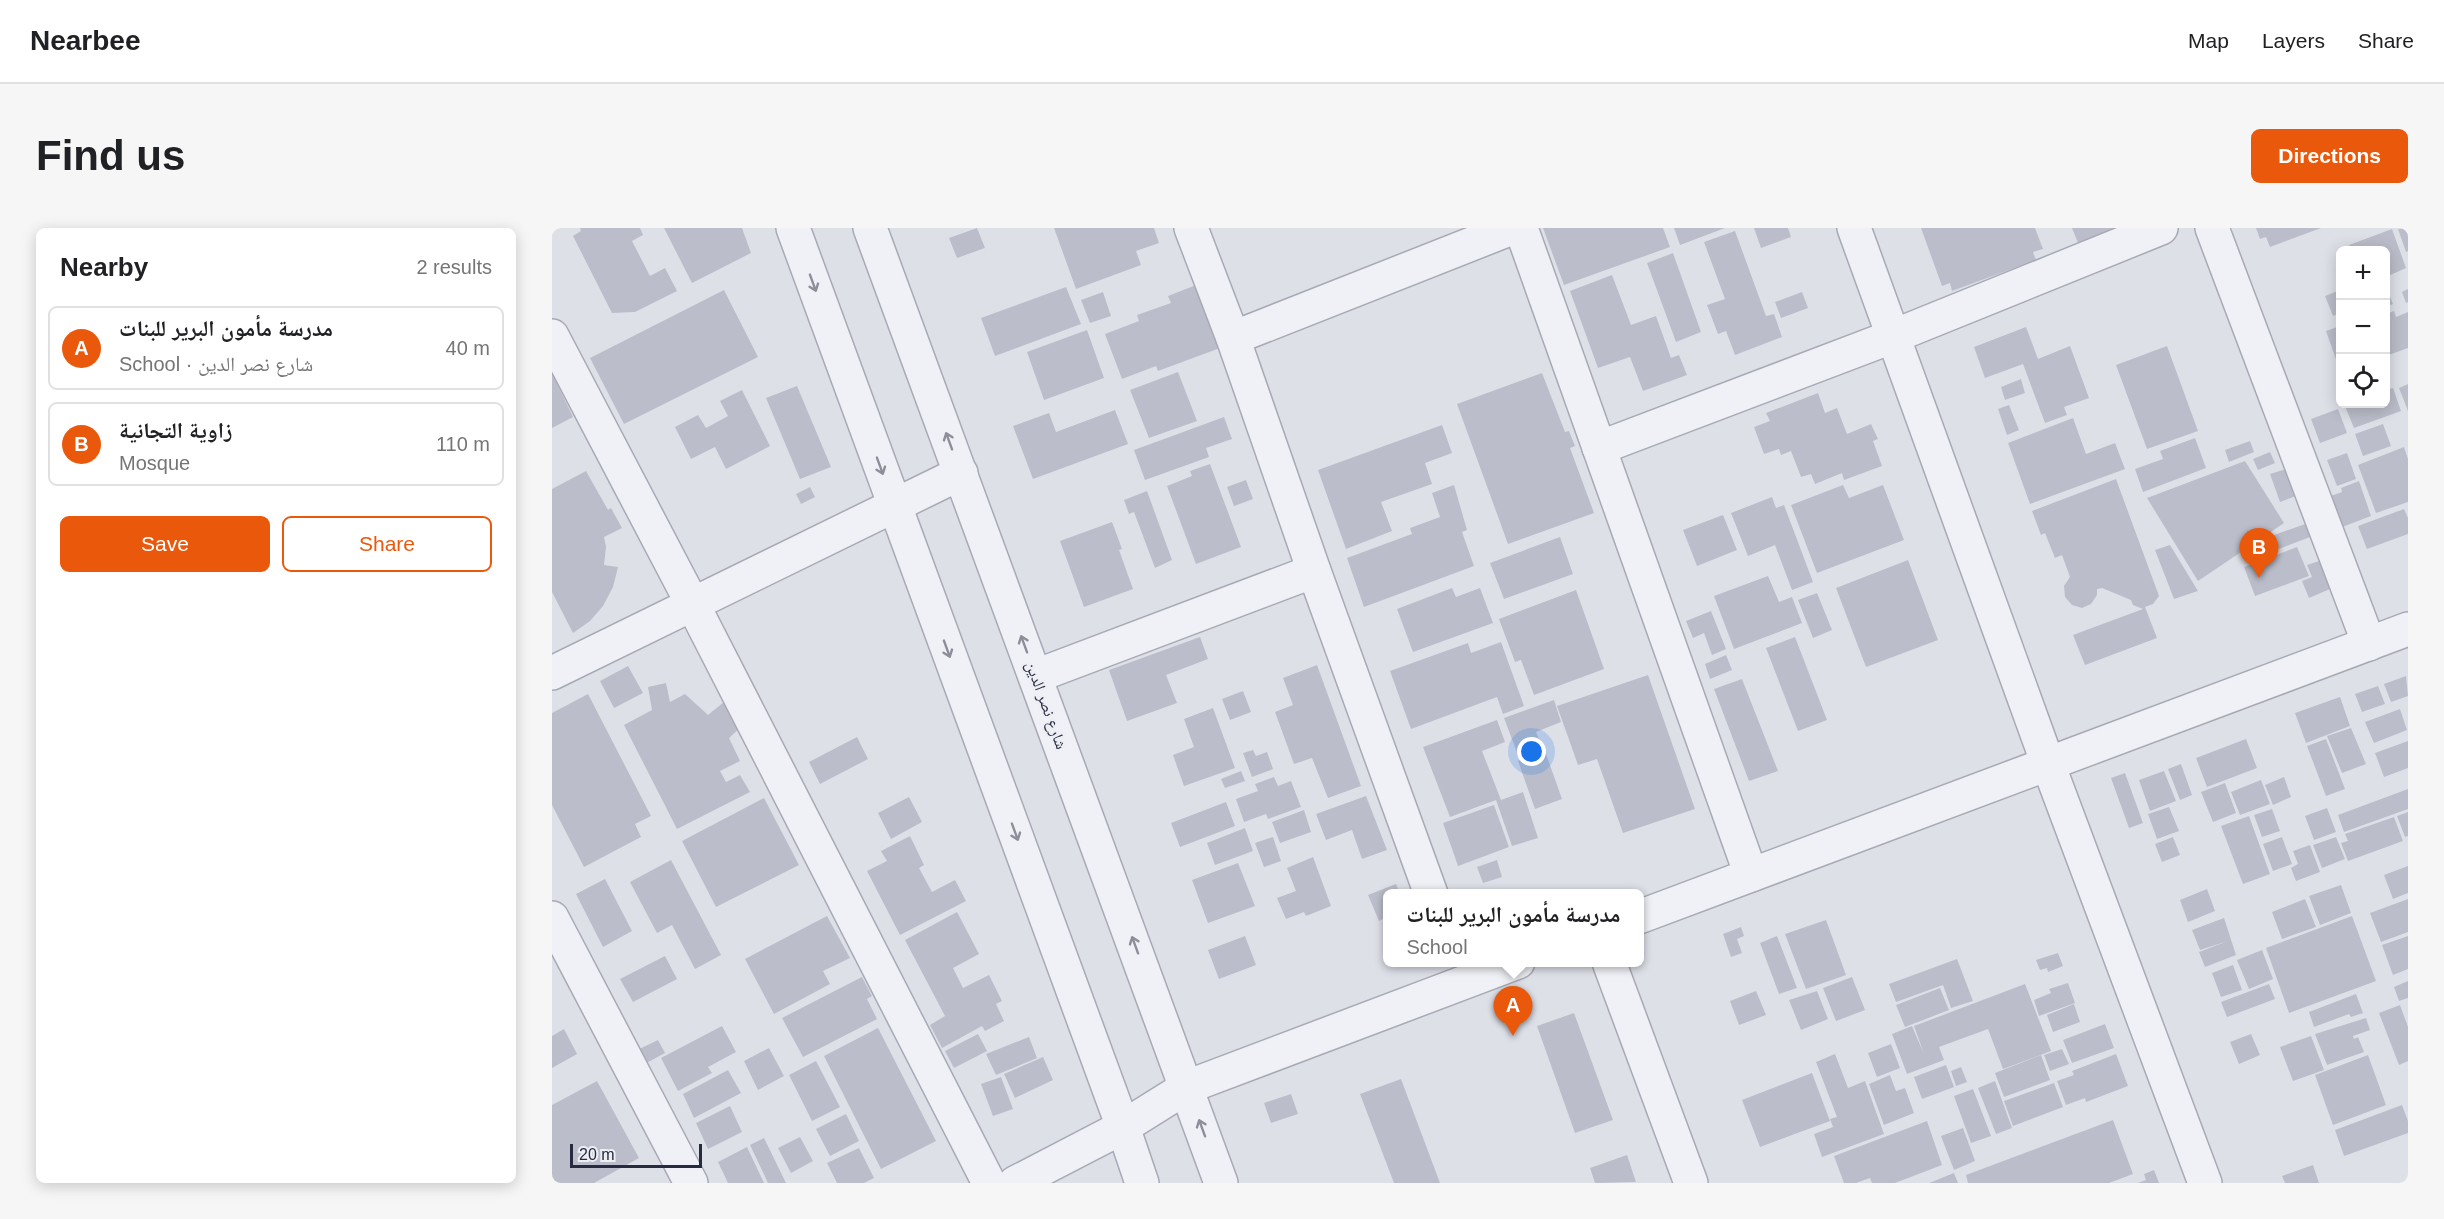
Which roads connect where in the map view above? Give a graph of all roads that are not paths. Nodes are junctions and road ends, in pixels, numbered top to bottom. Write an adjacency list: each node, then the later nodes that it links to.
1 (792, 228): 14 (street, one-way to 14)
2 (1191, 228): 11 (street)
3 (1512, 228): 11 (street)
4 (1521, 228): 12 (street)
5 (1854, 228): 10 (street)
6 (2161, 228): 10 (street)
7 (2212, 228): 18 (street)
8 (876, 230): 13 (street, شارع نصر الدين, one-way to 8)
9 (552, 336): 16 (street)
10 (1894, 336): 12 (street); 21 (street)
11 (1233, 338): 15 (street)
12 (1599, 448): 22 (street)
13 (961, 472): 14 (street); 20 (street, شارع نصر الدين, one-way to 13)
14 (894, 505): 16 (street); 30 (street, one-way to 30)
15 (1314, 571): 20 (street); 23 (street)
16 (692, 603): 19 (street); 32 (street)
17 (2408, 629): 18 (street)
18 (2369, 644): 21 (street)
19 (552, 673)
20 (1036, 675): 29 (street, شارع نصر الدين, one-way to 20)
21 (2048, 764): 22 (street); 37 (street)
22 (1751, 875): 24 (street)
23 (1429, 889)
24 (1644, 915)
25 (552, 918): 31 (street)
26 (1495, 967): 28 (street)
27 (1610, 967): 36 (street)
28 (1460, 973): 29 (street)
29 (1187, 1087): 30 (street); 35 (street, شارع نصر الدين, one-way to 29)
30 (1123, 1126): 33 (street); 34 (street)
31 (691, 1183)
32 (989, 1183)
33 (1015, 1183)
34 (1142, 1183)
35 (1221, 1183)
36 (1691, 1183)
37 (2205, 1183)

